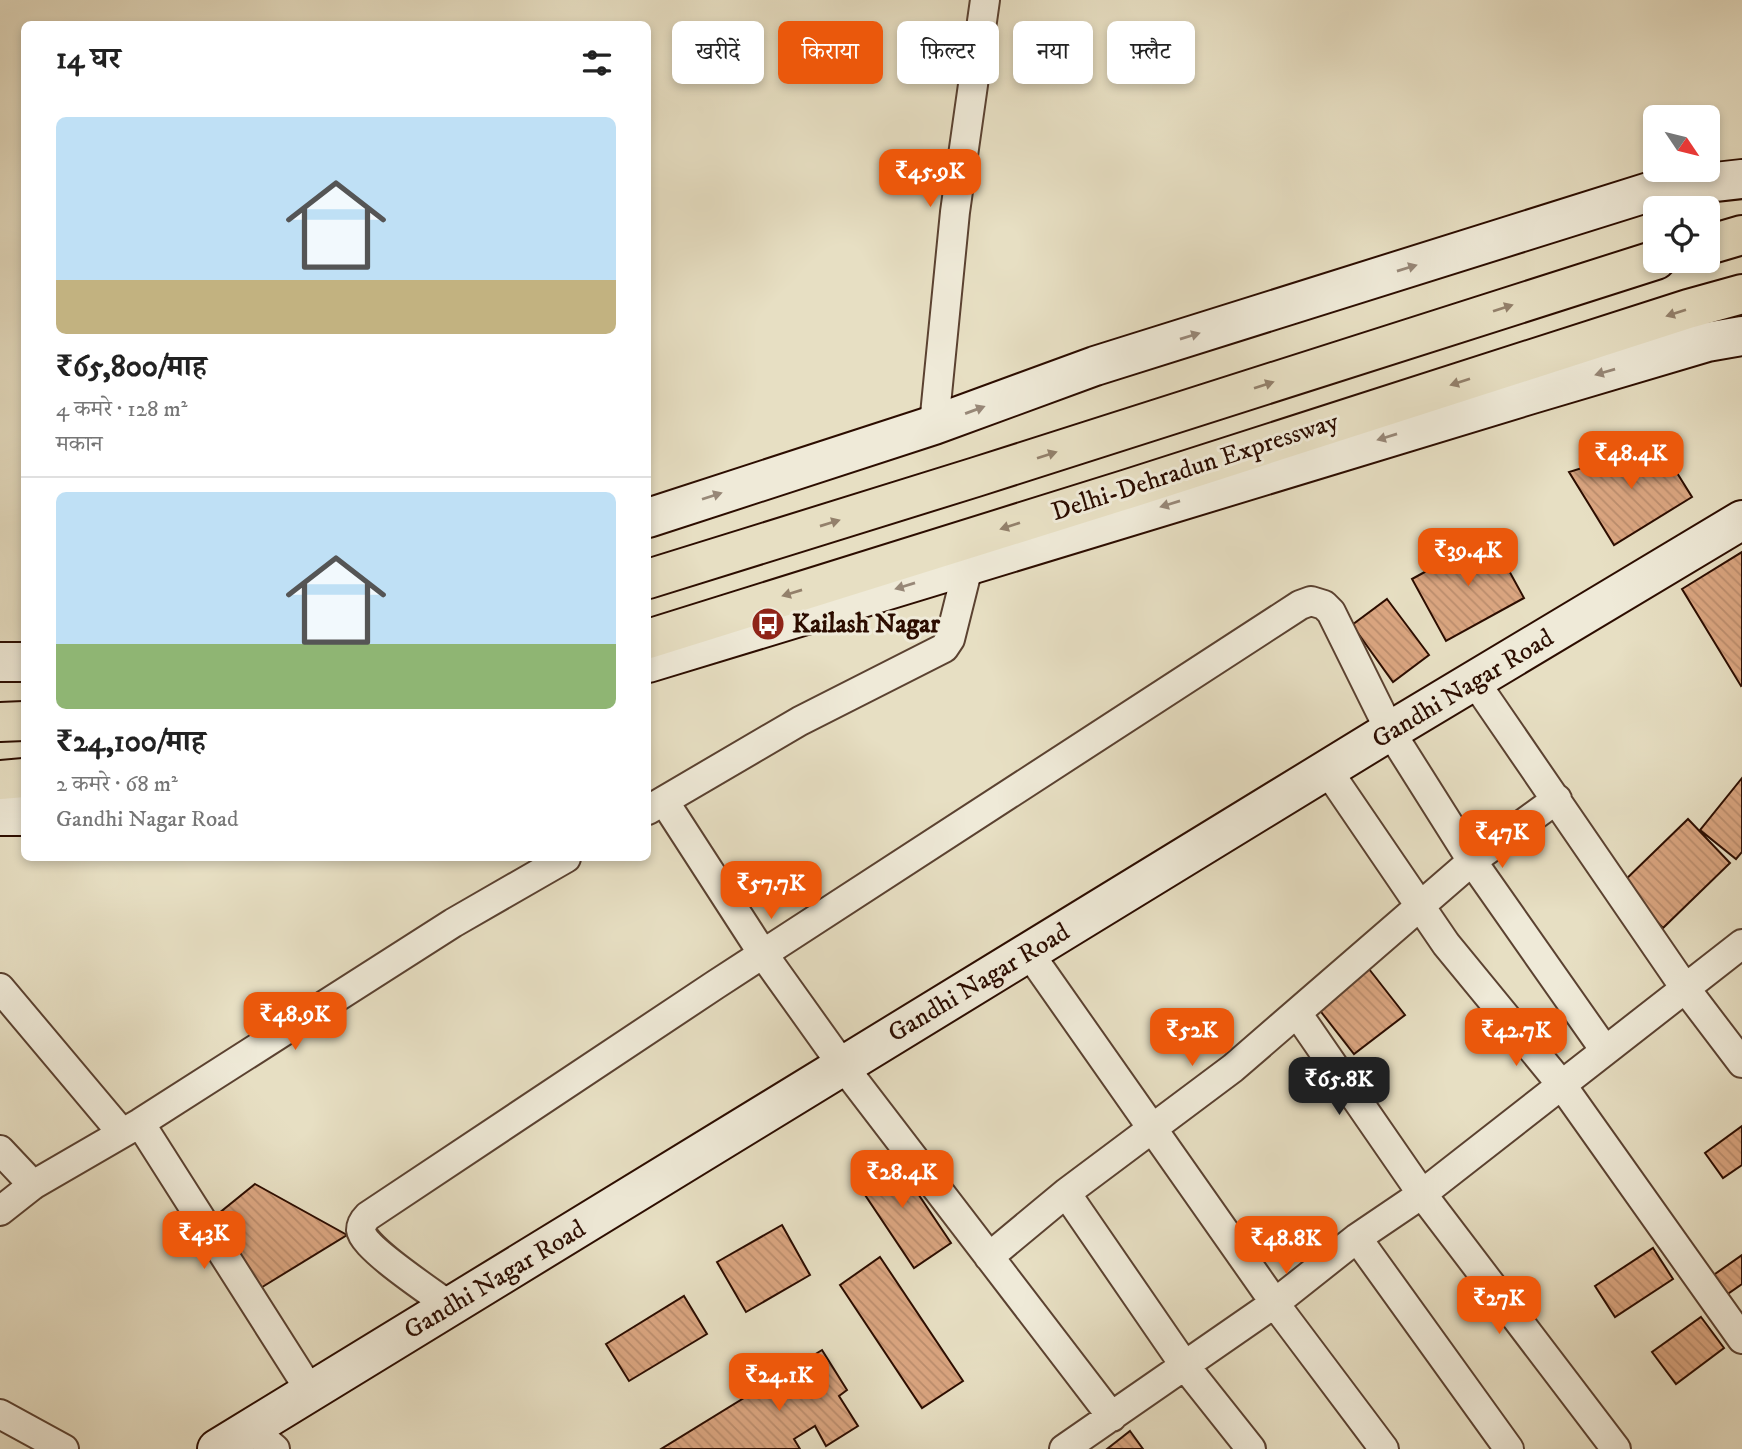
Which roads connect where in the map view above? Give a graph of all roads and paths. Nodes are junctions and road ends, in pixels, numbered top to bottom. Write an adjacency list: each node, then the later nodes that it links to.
1 (985, 0): 8 (street)
2 (1742, 179): 8 (street, one-way to 2)
3 (1742, 235): 4 (highway)
4 (1720, 241)
5 (1643, 264): 12 (highway, one-way to 5)
6 (1742, 294): 13 (highway, Delhi-Dehradun Expressway, one-way to 13)
7 (1742, 336): 11 (street, one-way to 11)
8 (934, 425): 9 (street, one-way to 8)
9 (651, 516)
10 (1742, 520): 17 (street, Gandhi Nagar Road)
11 (968, 567): 16 (street, one-way to 16); 25 (street)
12 (651, 578)
13 (651, 638)
14 (0, 662): 15 (street)
15 (21, 662)
16 (651, 662)
17 (1475, 682): 20 (street, Gandhi Nagar Road); 24 (street)
18 (21, 721): 19 (highway)
19 (0, 722)
20 (1390, 732): 21 (street, Gandhi Nagar Road); 29 (street); 33 (street)
21 (1328, 771): 30 (street); 32 (street, Gandhi Nagar Road)
22 (21, 778): 23 (highway)
23 (0, 779)
24 (1557, 799): 29 (street); 35 (street)
25 (656, 806): 33 (street)
26 (0, 816): 27 (street)
27 (21, 816)
28 (561, 861): 41 (street)
29 (1472, 861): 30 (street); 37 (street)
30 (1419, 907): 36 (street); 40 (street)
31 (1742, 944): 35 (street)
32 (1029, 953): 39 (street, Gandhi Nagar Road); 42 (street)
33 (763, 954): 39 (street); 51 (street)
34 (0, 988): 41 (street)
35 (1685, 988): 37 (street); 38 (street)
36 (1297, 1013): 42 (street); 46 (street)
37 (1604, 1049): 40 (street)
38 (1742, 1063)
39 (843, 1066): 49 (street); 51 (street, Gandhi Nagar Road)
40 (1561, 1084): 46 (street); 52 (street)
41 (131, 1128): 44 (street); 54 (street)
42 (1152, 1129): 45 (street); 50 (street)
43 (0, 1150): 44 (street)
44 (33, 1185): 47 (street)
45 (1066, 1194): 49 (street); 53 (street)
46 (1422, 1194): 48 (street); 64 (street)
47 (0, 1211)
48 (1357, 1238): 50 (street); 63 (street)
49 (989, 1257): 55 (street)
50 (1275, 1303): 53 (street); 62 (street)
51 (451, 1307): 54 (street, Gandhi Nagar Road)
52 (1742, 1339)
53 (1185, 1366): 55 (street); 61 (street)
54 (311, 1392): 57 (street, Gandhi Nagar Road)
55 (1112, 1417): 60 (street)
56 (4, 1421): 58 (street)
57 (263, 1439): 59 (street, Gandhi Nagar Road)
58 (64, 1449)
59 (217, 1449)
60 (1065, 1449)
61 (1251, 1449)
62 (1384, 1449)
63 (1509, 1449)
64 (1616, 1449)

